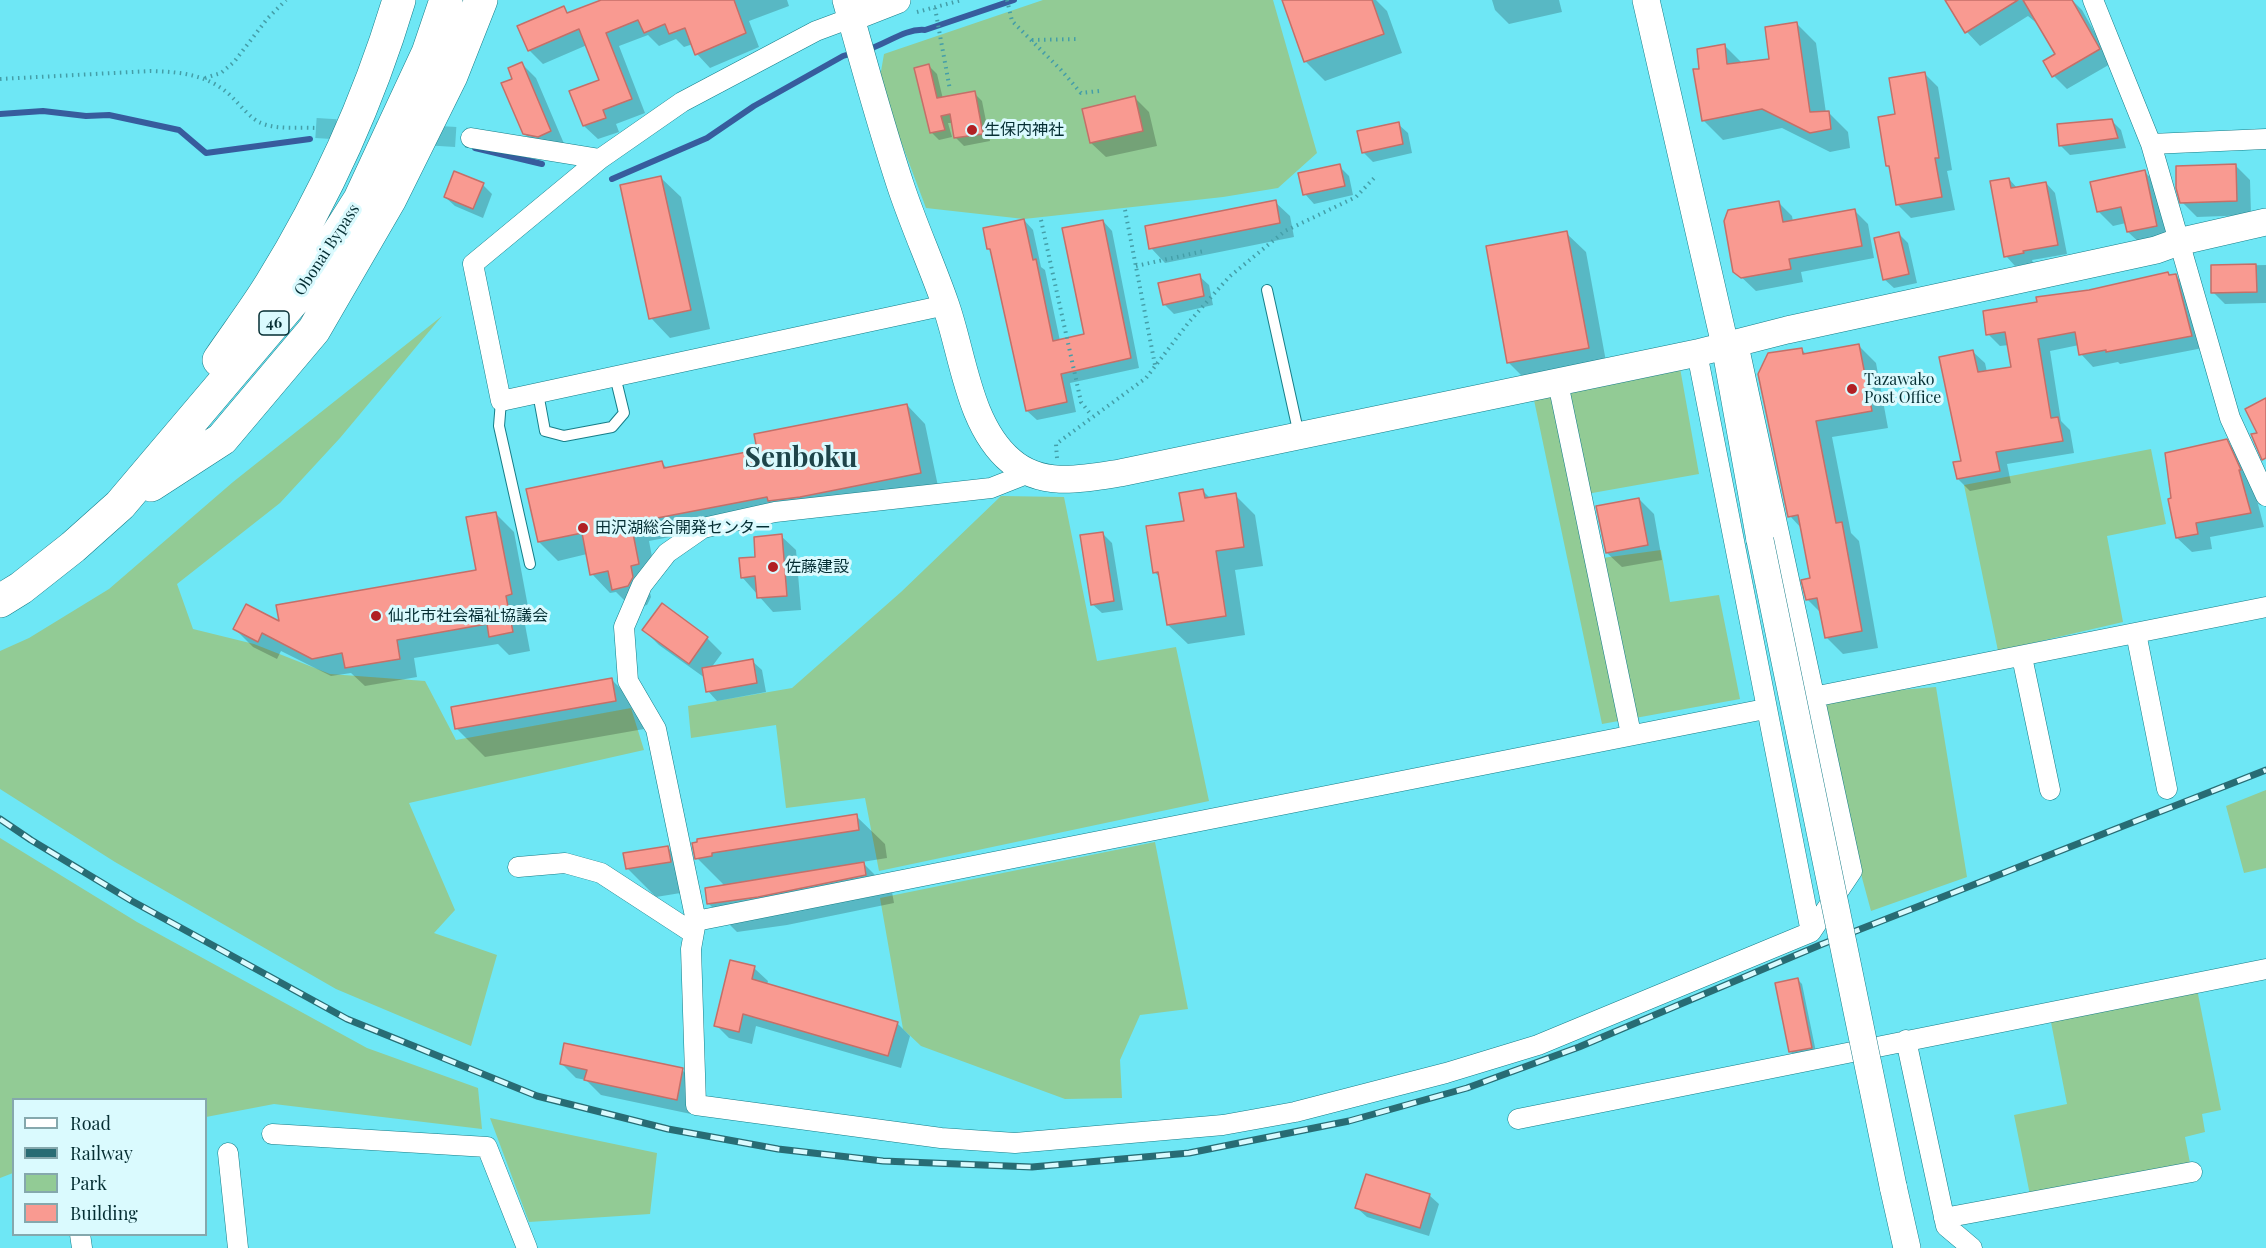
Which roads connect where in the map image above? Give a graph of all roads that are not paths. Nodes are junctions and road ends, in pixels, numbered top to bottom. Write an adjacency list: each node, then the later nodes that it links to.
1 (399, 0): 25 (highway)
2 (446, 0): 25 (highway, Obonai Bypass / 46)
3 (481, 0): 25 (highway)
4 (897, 0): 7 (street)
5 (1646, 0): 16 (street)
6 (2093, 0): 10 (street)
7 (848, 9): 11 (street); 15 (street)
8 (471, 138): 11 (street)
9 (2266, 139): 10 (street)
10 (2151, 144): 13 (street)
11 (600, 159): 21 (street)
12 (2266, 222): 13 (street)
13 (2178, 242): 16 (street); 24 (street)
14 (1267, 290): 22 (lane)
15 (946, 305): 18 (street); 23 (street)
16 (1732, 344): 17 (street); 31 (street); 48 (street, bridge)
17 (1697, 353): 19 (street); 32 (street)
18 (615, 376): 20 (street); 20 (lane)
19 (1557, 382): 22 (street); 33 (street)
20 (538, 393): 21 (street)
21 (501, 401): 26 (lane)
22 (1299, 436): 23 (street)
23 (1029, 473): 37 (street)
24 (2266, 496)
25 (120, 505): 27 (highway, Obonai Bypass / 46)
26 (530, 564)
27 (10, 594)
28 (2266, 607): 29 (street)
29 (2136, 633): 30 (street); 34 (street)
30 (2022, 657): 31 (street); 35 (street)
31 (1813, 698): 38 (street)
32 (1765, 709): 33 (street); 38 (street)
33 (1631, 734): 37 (street)
34 (2167, 789)
35 (2050, 790)
36 (518, 867): 37 (street)
37 (694, 927): 38 (street)
38 (1810, 932)
39 (2266, 969): 40 (street)
40 (1906, 1040): 41 (street); 45 (street)
41 (1518, 1119)
42 (272, 1134): 47 (street)
43 (228, 1153): 46 (street)
44 (2192, 1172): 45 (street)
45 (1944, 1218): 49 (street)
46 (238, 1248)
47 (526, 1248)
48 (1907, 1248)
49 (1972, 1248)

